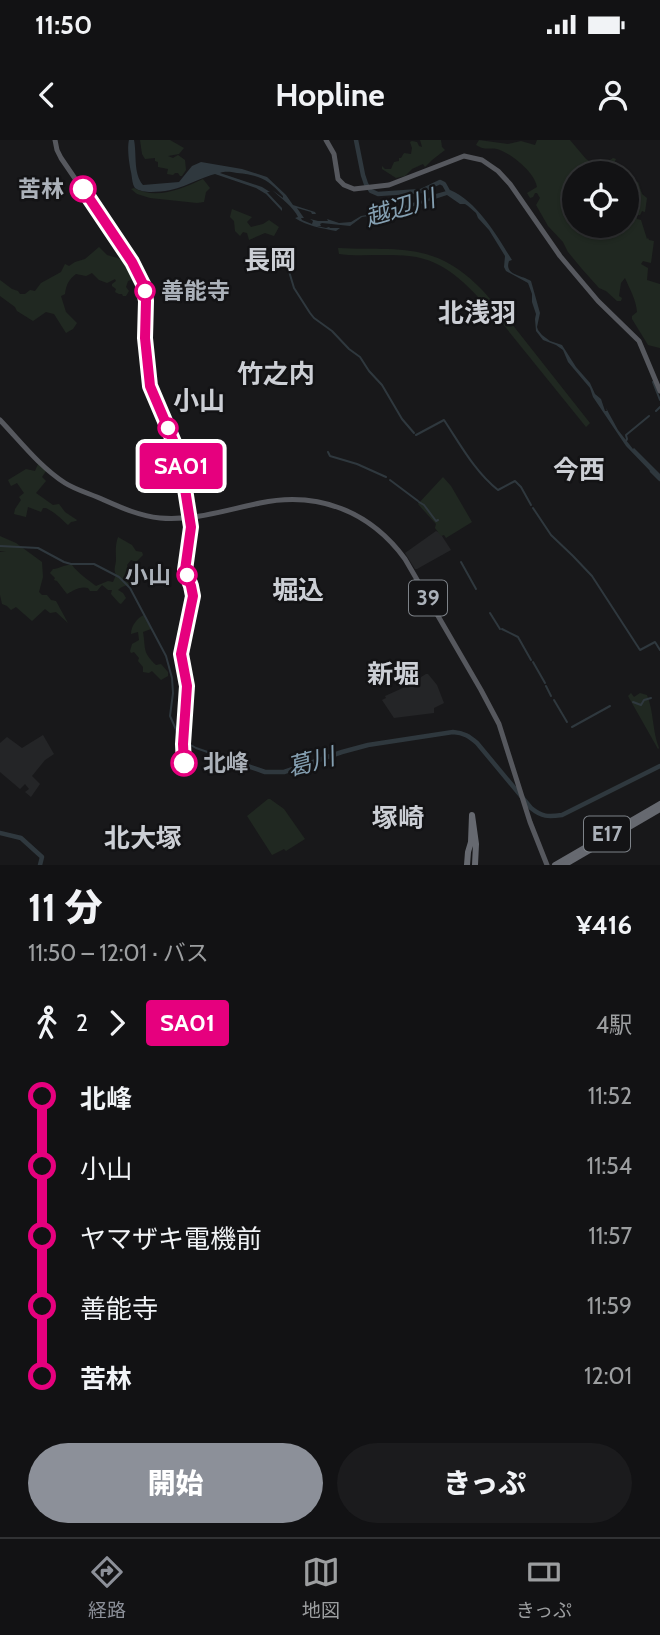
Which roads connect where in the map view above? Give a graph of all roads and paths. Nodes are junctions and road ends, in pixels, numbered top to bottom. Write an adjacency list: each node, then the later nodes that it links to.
1 (55, 140): 5 (main road)
2 (326, 140): 3 (main road)
3 (660, 391)
4 (0, 419): 5 (main road, 39)
5 (190, 518): 9 (main road, 39)
6 (660, 806): 10 (highway, E17); 11 (highway, E17)
7 (467, 865): 8 (highway)
8 (475, 865)
9 (547, 865)
10 (555, 865)
11 (566, 865)

